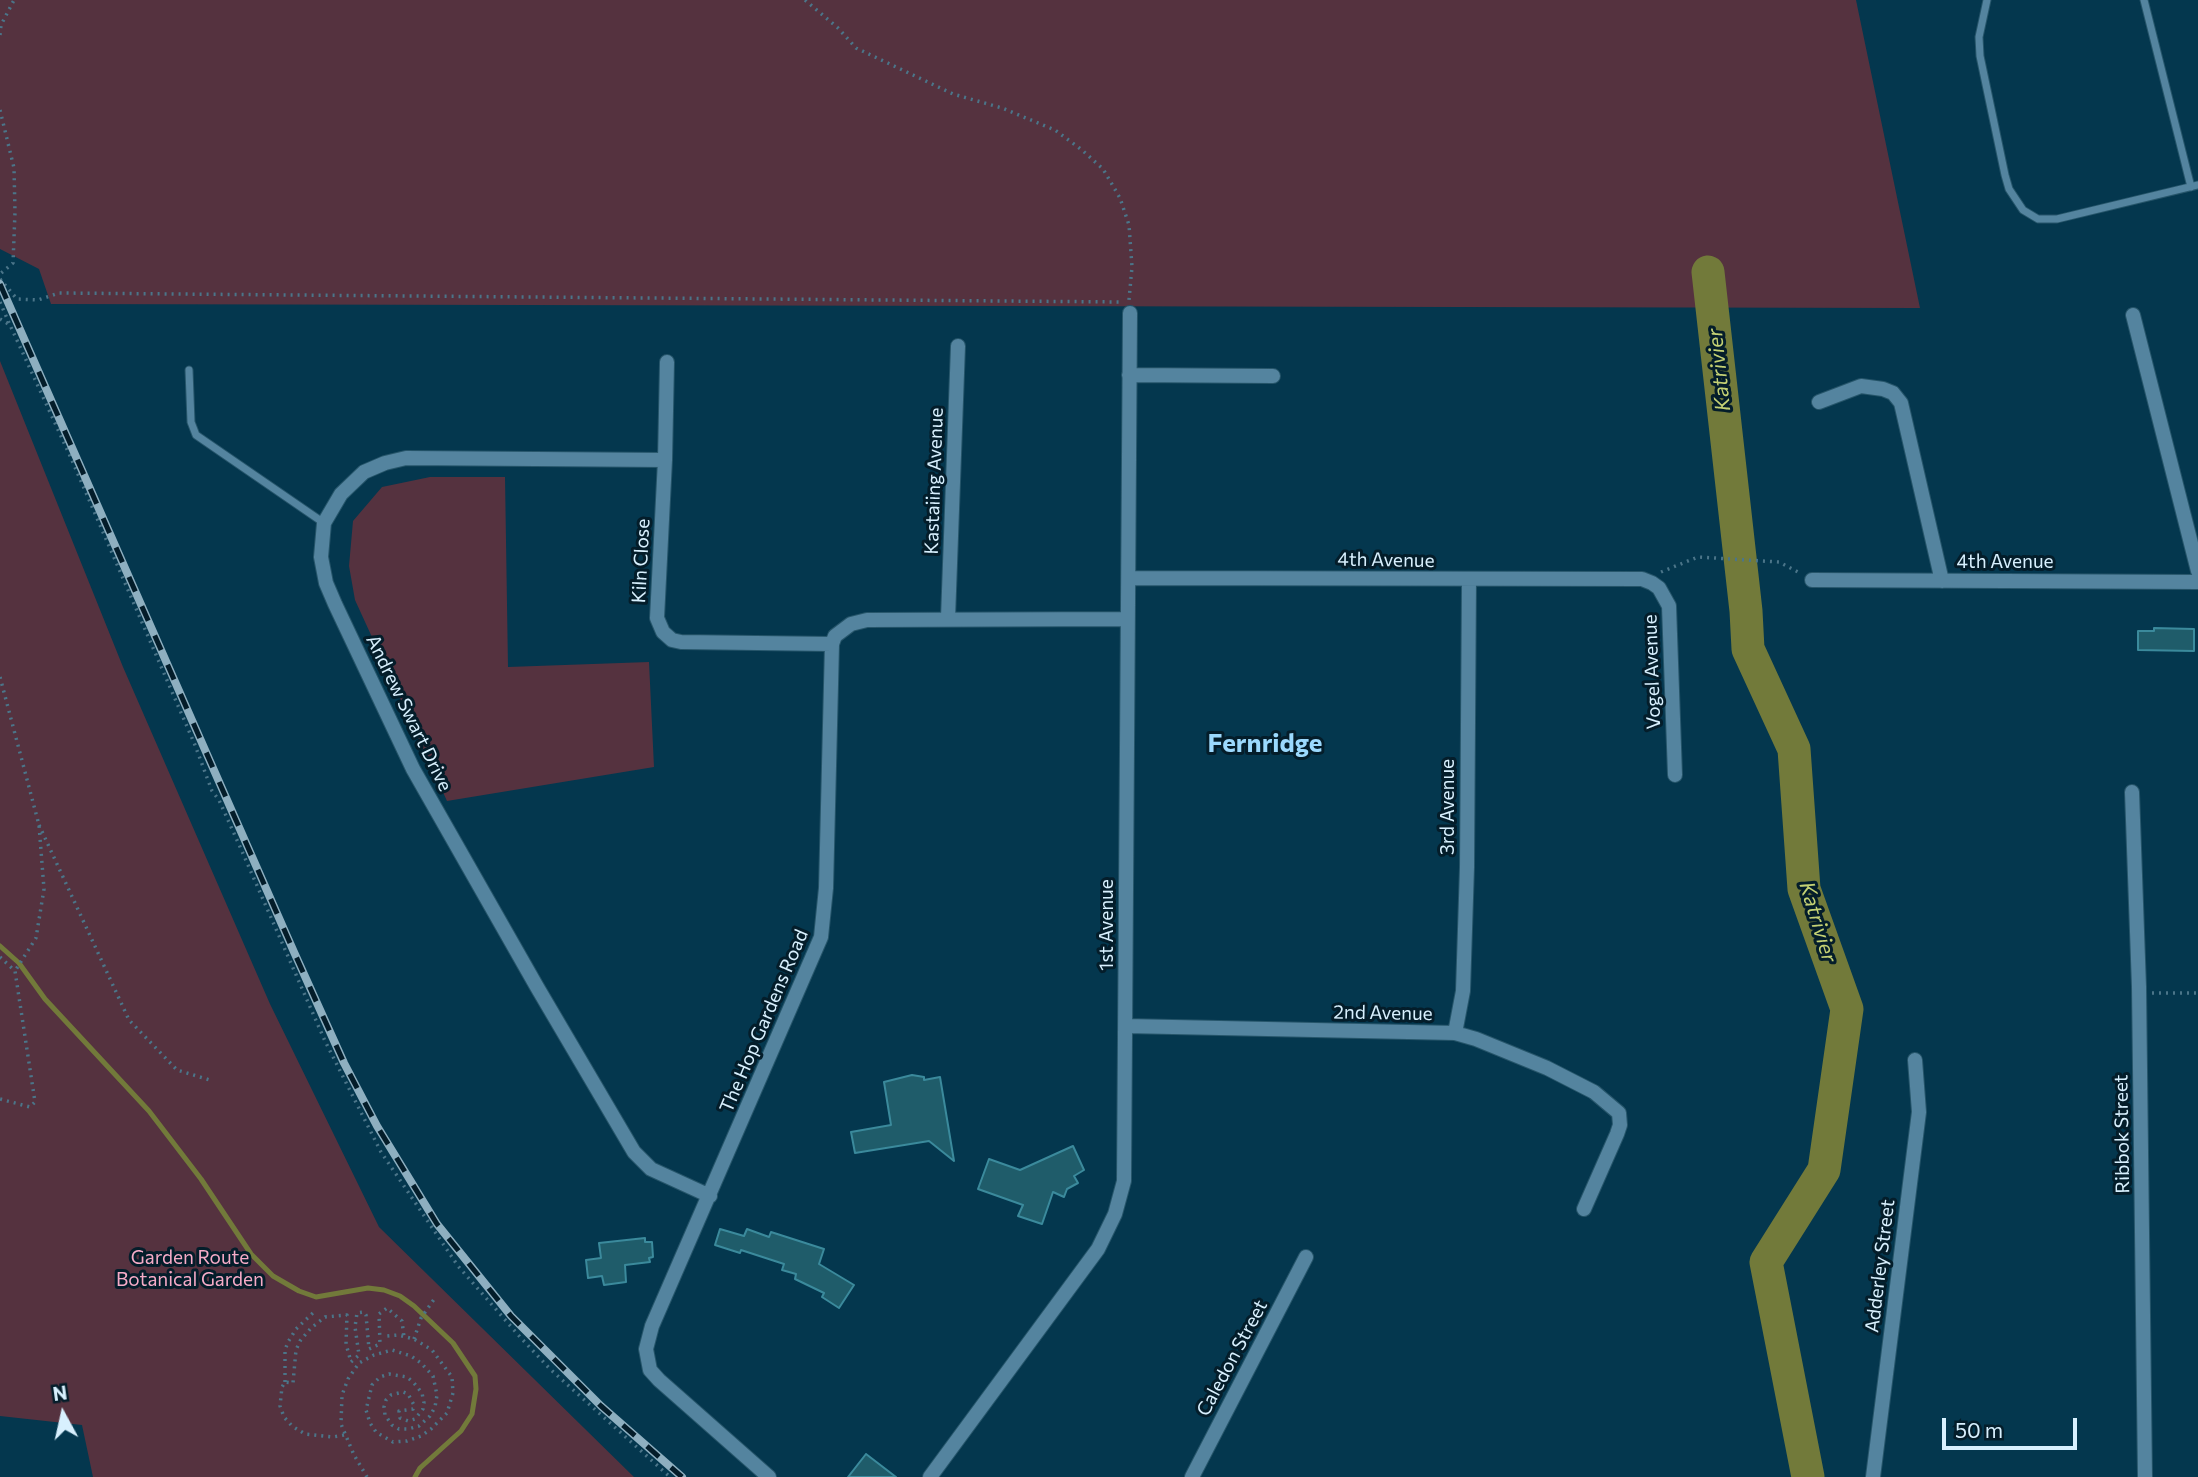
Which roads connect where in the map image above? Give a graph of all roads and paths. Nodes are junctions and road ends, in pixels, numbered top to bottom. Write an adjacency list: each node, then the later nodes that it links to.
1 (14, 0): 5 (path)
2 (805, 0): 8 (path)
3 (1987, 0): 7 (lane)
4 (2144, 0): 7 (lane)
5 (0, 35)
6 (0, 110): 8 (path)
7 (2194, 186)
8 (0, 277)
9 (0, 302): 13 (path)
10 (1130, 313): 17 (street, 1st Avenue)
11 (2133, 314): 22 (street)
12 (0, 318): 13 (path)
13 (10, 325): 56 (path)
14 (958, 346): 29 (street, Kastaiing Avenue)
15 (667, 362): 20 (street, Kiln Close)
16 (189, 370): 21 (lane)
17 (1129, 375): 18 (street); 23 (street, 1st Avenue)
18 (1273, 376)
19 (1819, 402): 27 (street)
20 (665, 460): 21 (street, Andrew Swart Drive); 31 (street, Kiln Close)
21 (324, 523): 45 (street, Andrew Swart Drive)
22 (2198, 571)
23 (1129, 578): 25 (street, 4th Avenue); 30 (street, 1st Avenue)
24 (1642, 579): 25 (street, 4th Avenue); 26 (path); 33 (street, Vogel Avenue)
25 (1469, 580): 41 (street, 3rd Avenue)
26 (1812, 580): 27 (street, 4th Avenue)
27 (1942, 581): 28 (street, 4th Avenue)
28 (2198, 582)
29 (948, 618): 30 (street); 31 (street)
30 (1128, 619): 40 (street, 1st Avenue)
31 (832, 644): 45 (street, The Hop Gardens Road)
32 (0, 677): 35 (path)
33 (1675, 775)
34 (2133, 792): 38 (street, Ribbok Street)
35 (39, 825): 37 (path); 43 (path)
36 (0, 957): 37 (path)
37 (15, 971): 44 (path)
38 (2139, 993): 39 (path); 61 (street, Ribbok Street)
39 (2198, 993)
40 (1126, 1026): 41 (street, 2nd Avenue); 58 (street, 1st Avenue)
41 (1455, 1033): 46 (street, 2nd Avenue)
42 (1915, 1060): 60 (street, Adderley Street)
43 (213, 1081)
44 (0, 1099)
45 (710, 1196): 57 (street, The Hop Gardens Road)
46 (1584, 1209)
47 (1306, 1257): 59 (street, Caledon Street)
48 (435, 1298): 52 (path)
49 (314, 1311): 53 (path)
50 (387, 1336): 51 (path)
51 (405, 1338): 52 (path); 53 (path)
52 (414, 1339): 54 (path)
53 (285, 1381): 54 (path)
54 (344, 1435): 55 (path)
55 (367, 1477)
56 (670, 1477)
57 (769, 1477)
58 (930, 1477)
59 (1192, 1477)
60 (1873, 1477)
61 (2145, 1477)

